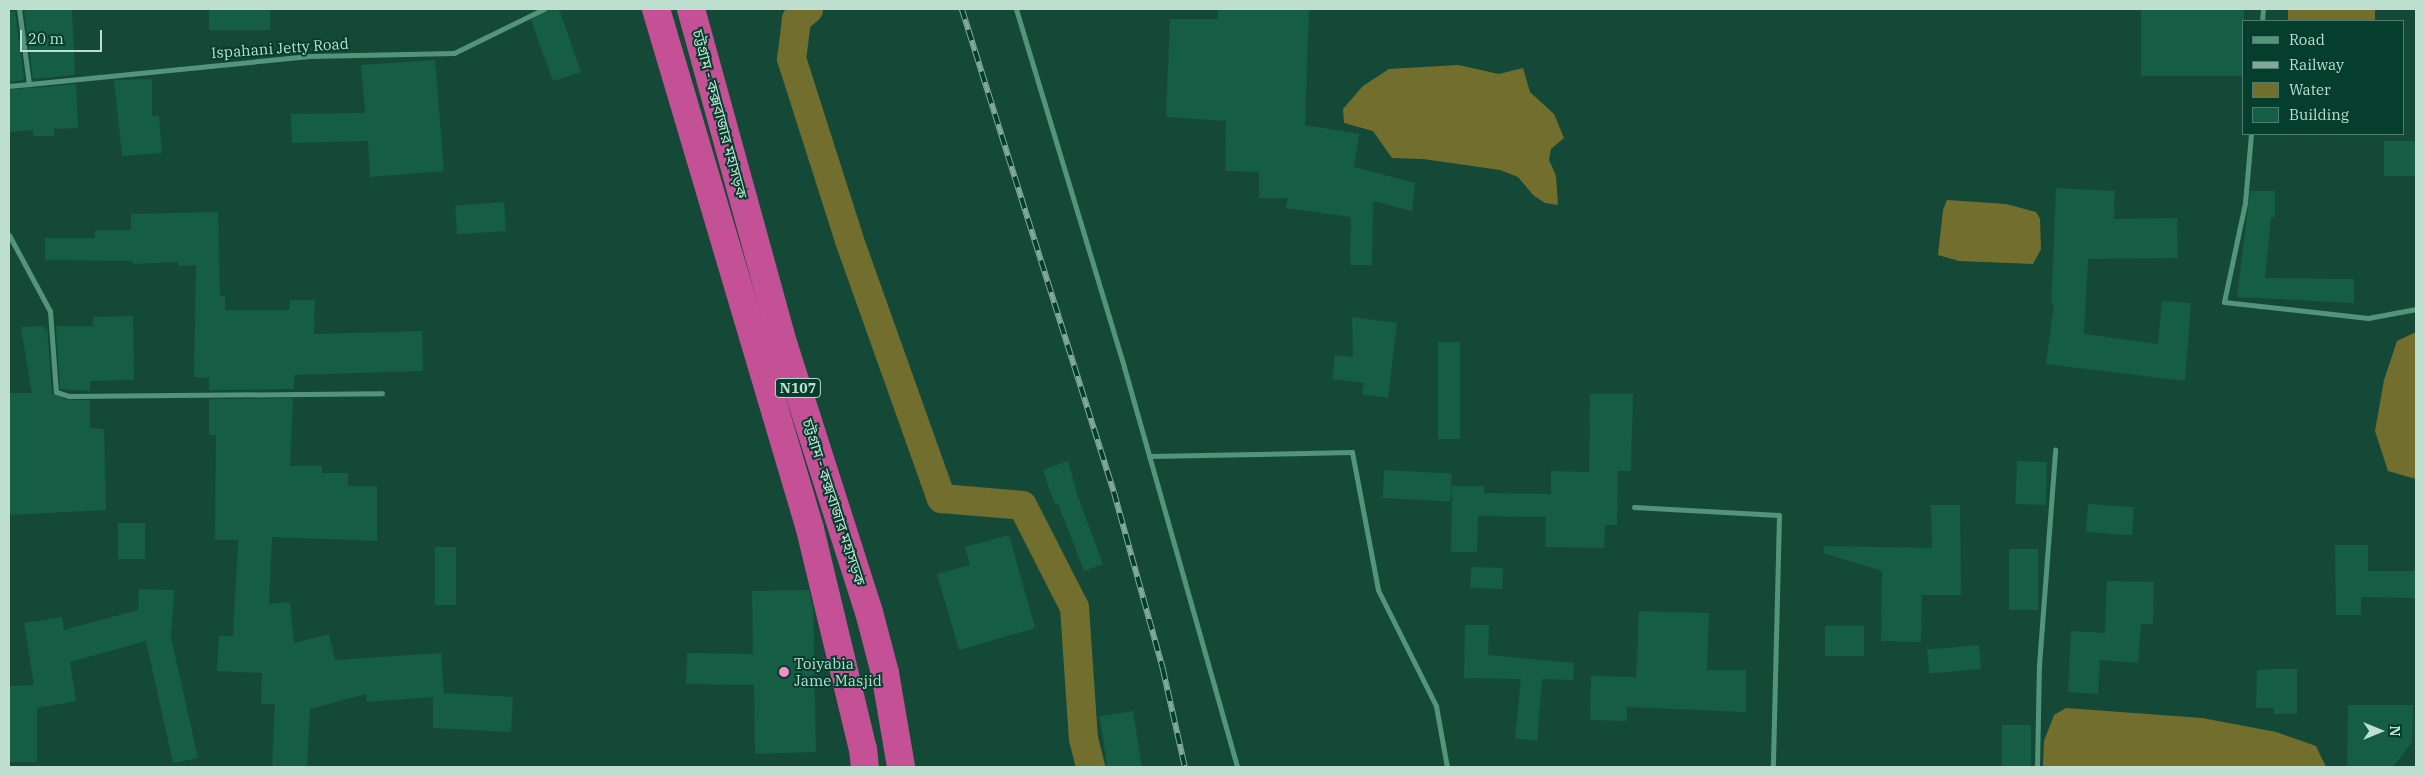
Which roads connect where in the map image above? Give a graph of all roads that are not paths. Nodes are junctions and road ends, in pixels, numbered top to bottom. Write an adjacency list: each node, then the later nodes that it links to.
1 (19, 9): 6 (street)
2 (544, 9): 6 (street, Ispahani Jetty Road)
3 (656, 9): 15 (highway, চট্টগ্রাম - কক্সবাজার মহাসড়ক / N107)
4 (691, 9): 16 (highway, চট্টগ্রাম - কক্সবাজার মহাসড়ক / N107)
5 (1016, 9): 13 (street)
6 (29, 84): 7 (street, Ispahani Jetty Road)
7 (9, 86)
8 (2252, 135): 10 (street)
9 (9, 234): 11 (street)
10 (2416, 309)
11 (382, 394)
12 (2055, 450): 20 (street)
13 (1149, 456): 17 (street); 18 (street)
14 (1634, 507): 19 (street)
15 (865, 767)
16 (901, 767)
17 (1237, 767)
18 (1447, 767)
19 (1773, 767)
20 (2037, 767)

